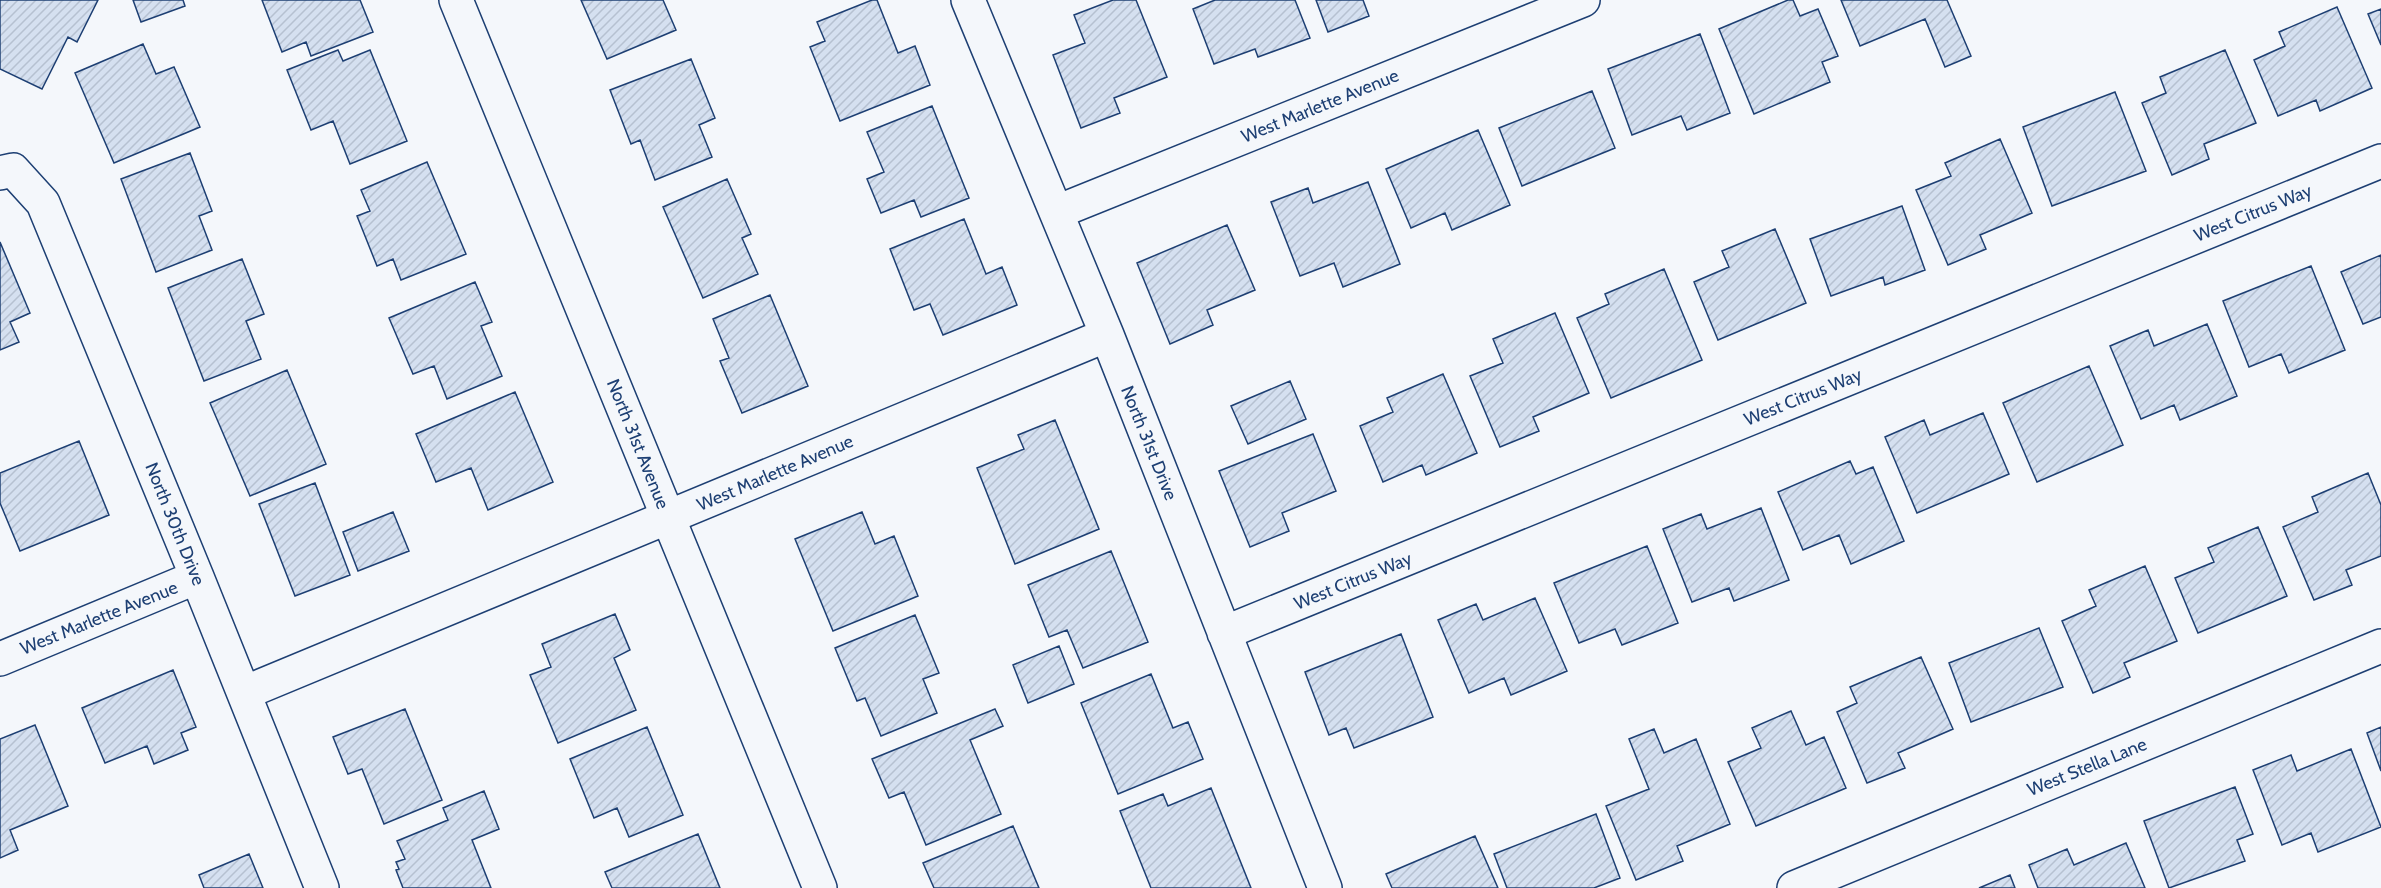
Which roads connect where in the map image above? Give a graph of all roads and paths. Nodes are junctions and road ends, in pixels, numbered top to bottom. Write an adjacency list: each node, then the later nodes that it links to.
1 (456, 0): 8 (street, North 31st Avenue)
2 (968, 0): 6 (street, North 31st Drive)
3 (1583, 0): 6 (street, West Marlette Avenue)
4 (2381, 161): 10 (street, West Citrus Way)
5 (6, 171): 9 (street, North 30th Drive)
6 (1057, 212): 7 (street, North 31st Drive)
7 (1107, 335): 8 (street, West Marlette Avenue); 10 (street, North 31st Drive)
8 (668, 517): 13 (street, West Marlette Avenue); 15 (street, North 31st Avenue)
9 (197, 577): 12 (street, West Marlette Avenue); 13 (street, North 30th Drive)
10 (1224, 633): 16 (street, North 31st Drive)
11 (2381, 646): 17 (street, West Stella Lane)
12 (0, 659)
13 (244, 693): 14 (street, North 30th Drive)
14 (322, 888)
15 (820, 888)
16 (1325, 888)
17 (1794, 888)

